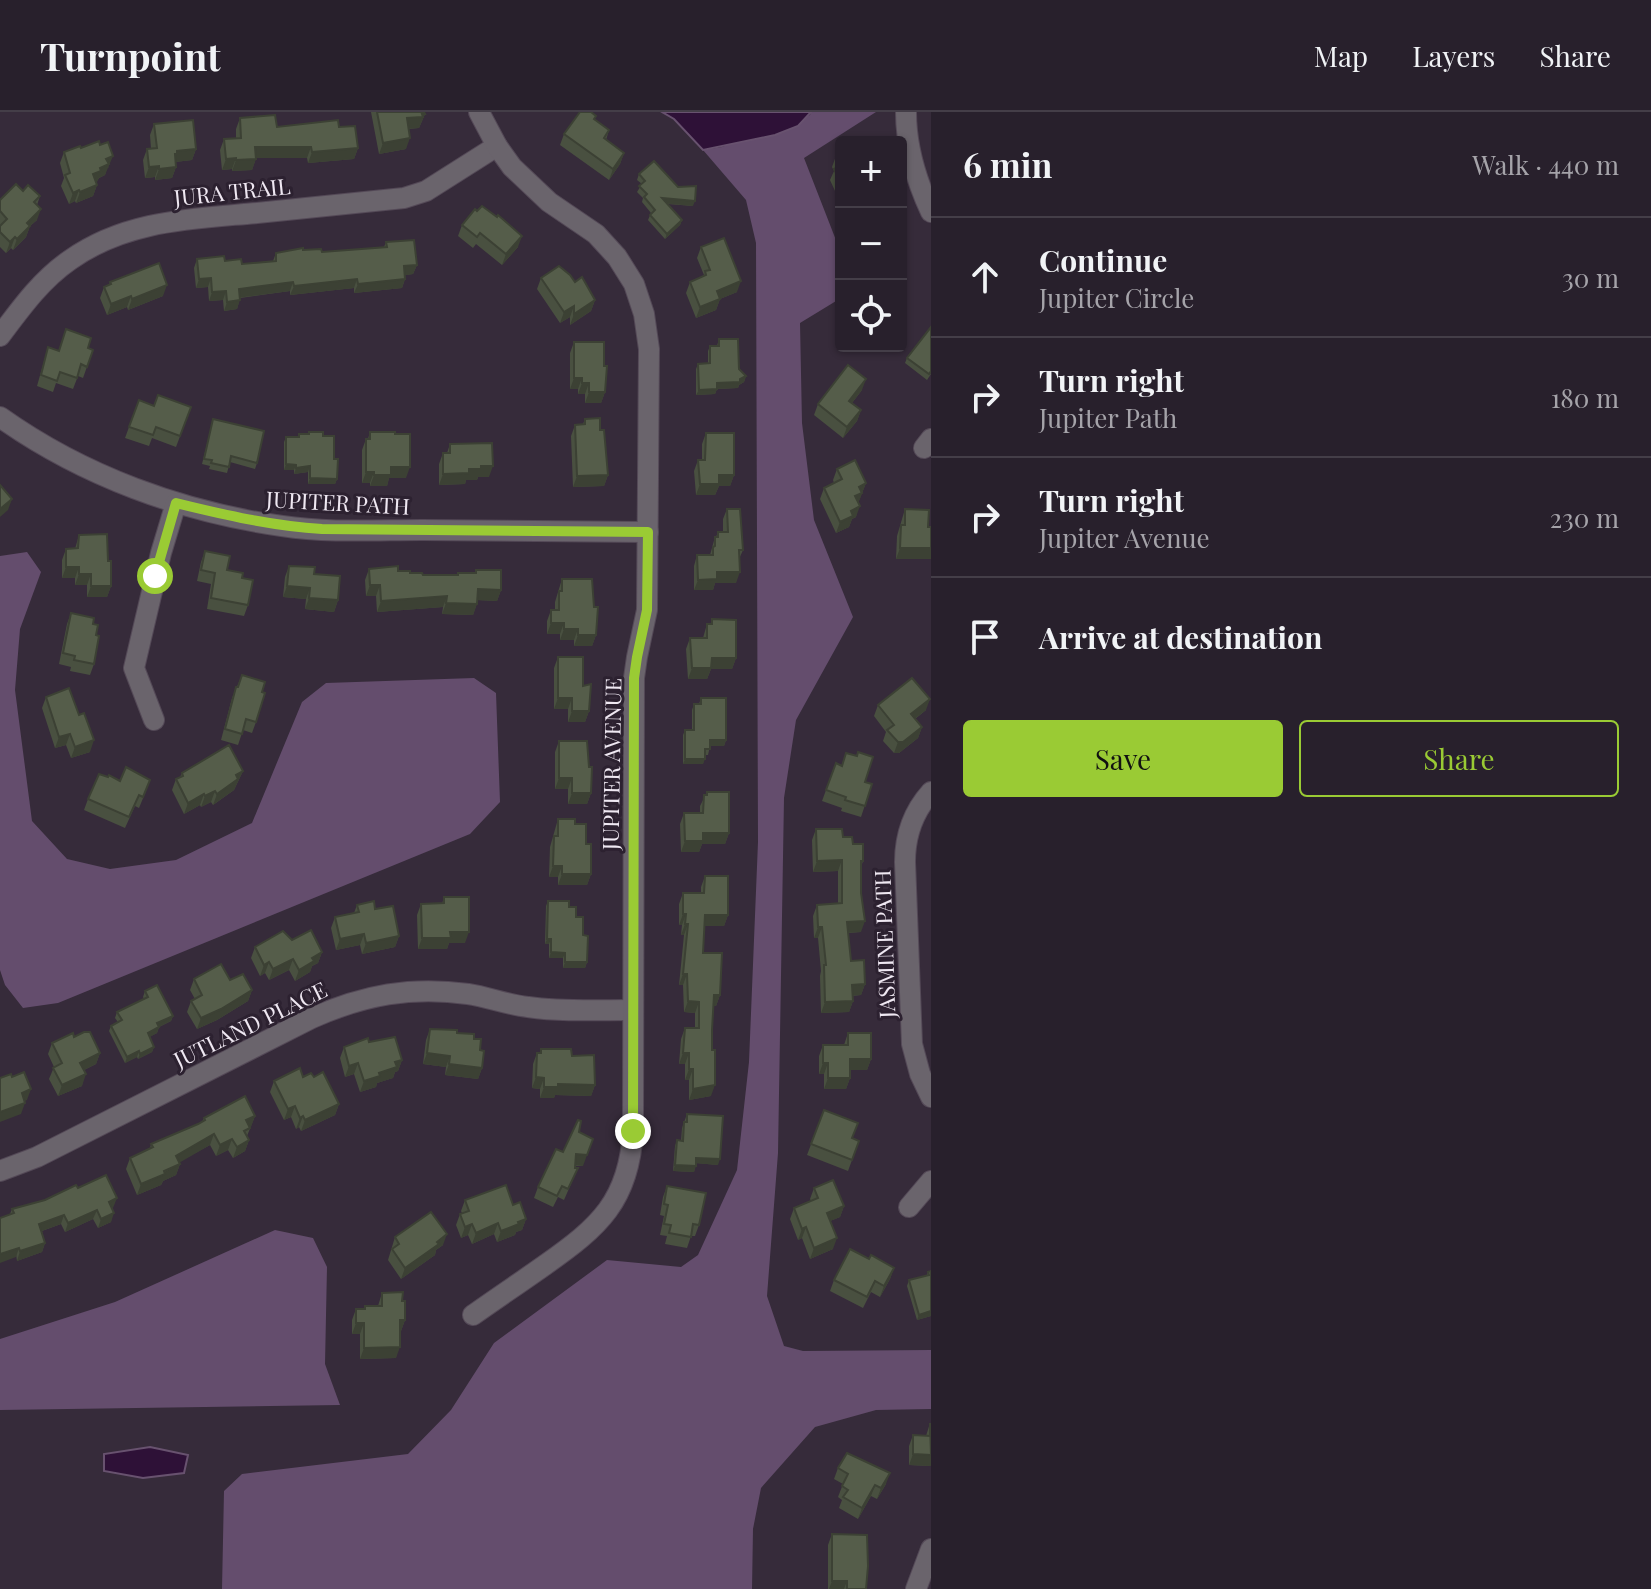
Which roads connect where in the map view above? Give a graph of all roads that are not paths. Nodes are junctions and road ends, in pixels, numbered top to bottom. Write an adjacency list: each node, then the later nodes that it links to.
1 (479, 112): 3 (street, JUPITER AVENUE)
2 (906, 112): 4 (street)
3 (497, 146): 5 (street, JURA TRAIL); 8 (street, JUPITER AVENUE)
4 (931, 212)
5 (0, 336)
6 (0, 417): 7 (street, JUPITER PATH)
7 (176, 503): 8 (street, JUPITER PATH); 9 (street)
8 (648, 532): 11 (street, JUPITER AVENUE)
9 (154, 720)
10 (931, 792): 12 (street, JASMINE PATH)
11 (633, 1010): 13 (street, JUTLAND PLACE); 16 (street, JUPITER AVENUE)
12 (931, 1097)
13 (0, 1171)
14 (931, 1181): 15 (street)
15 (909, 1207)
16 (473, 1315)
17 (931, 1549): 18 (street)
18 (916, 1589)

